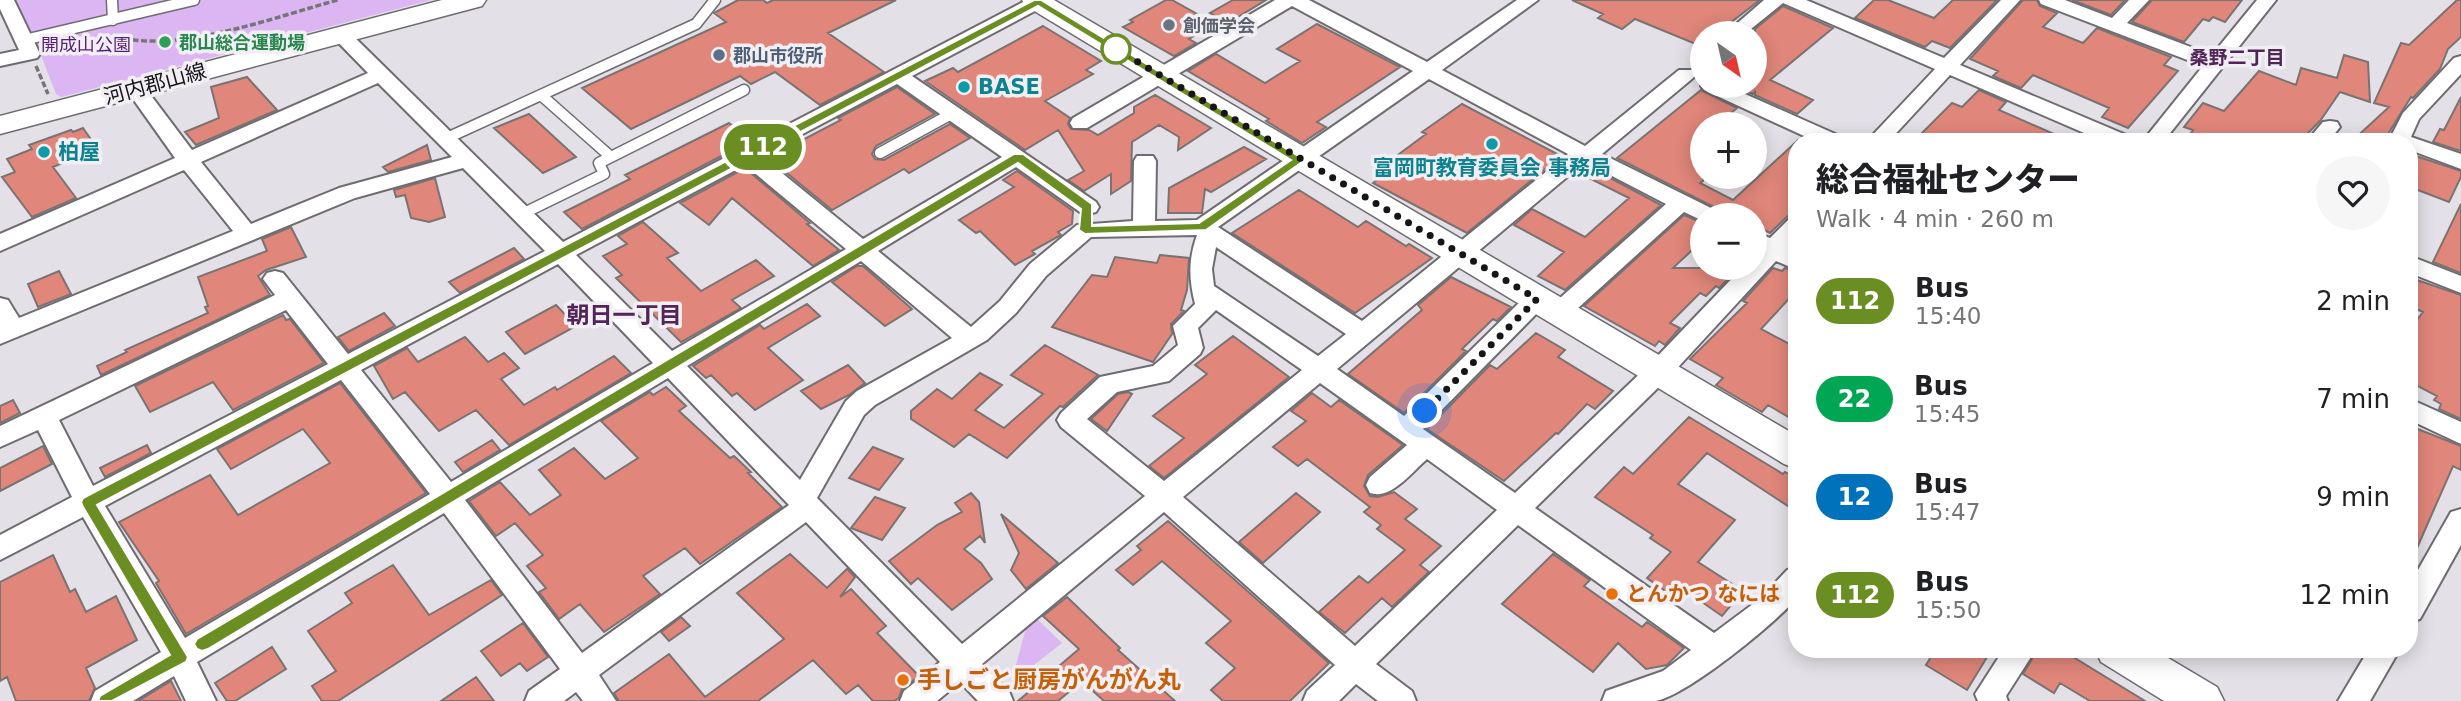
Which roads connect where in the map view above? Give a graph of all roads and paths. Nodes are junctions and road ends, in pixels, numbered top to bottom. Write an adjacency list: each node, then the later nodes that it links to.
1 (5, 0): 22 (street)
2 (112, 0): 17 (lane)
3 (194, 0): 17 (lane)
4 (338, 0): 19 (path)
5 (473, 0): 21 (street, 河内郡山線)
6 (715, 0): 34 (lane)
7 (1288, 0): 30 (street)
8 (1294, 0): 27 (street)
9 (1776, 0): 18 (street)
10 (1790, 0): 26 (street)
11 (2048, 0): 20 (street)
12 (2140, 0): 20 (street)
13 (2267, 0): 25 (street)
14 (1038, 1): 29 (street); 30 (street)
15 (1526, 1): 27 (street)
16 (2000, 2): 26 (street)
17 (113, 20): 19 (lane)
18 (1750, 21)
19 (98, 23): 22 (lane)
20 (2115, 25): 25 (street)
21 (340, 34): 28 (street); 32 (street, 河内郡山線)
22 (27, 47): 23 (street); 36 (path)
23 (0, 60)
24 (2461, 62): 44 (street)
25 (2214, 63): 43 (street)
26 (1947, 66): 41 (street); 42 (street)
27 (1425, 71): 48 (street); 54 (street)
28 (383, 75): 45 (street); 52 (street)
29 (898, 76): 37 (street); 49 (street)
30 (1161, 76): 38 (street); 54 (street)
31 (1690, 81): 48 (street)
32 (136, 89): 36 (street, 河内郡山線); 52 (street)
33 (744, 90): 50 (lane)
34 (541, 95): 45 (lane); 50 (lane)
35 (1738, 98): 40 (street)
36 (56, 110): 39 (street, 河内郡山線)
37 (953, 113): 47 (lane); 51 (street)
38 (1080, 123)
39 (0, 125)
40 (1815, 133)
41 (1884, 133)
42 (2102, 133)
43 (2159, 133)
44 (2406, 133)
45 (447, 138): 53 (street)
46 (2418, 146): 56 (street)
47 (880, 153)
48 (1585, 154): 57 (street); 70 (street)
49 (747, 156): 68 (street); 69 (street)
50 (611, 157): 60 (lane)
51 (1018, 157): 59 (street); 68 (street)
52 (188, 160): 64 (street); 66 (street)
53 (468, 160): 60 (street); 64 (street)
54 (1299, 160): 62 (street); 70 (street)
55 (1145, 161): 61 (street)
56 (2461, 162)
57 (1682, 202): 58 (street); 77 (street)
58 (1690, 206)
59 (1090, 209): 61 (street); 80 (street)
60 (522, 214): 69 (street)
61 (1144, 229): 62 (street)
62 (1205, 229): 75 (street); 79 (street)
63 (1788, 229): 65 (street)
64 (247, 234): 78 (street)
65 (1767, 242)
66 (0, 243)
67 (1767, 246): 71 (street)
68 (861, 251): 80 (street); 81 (street)
69 (562, 254): 81 (street); 82 (street)
70 (1460, 255): 77 (street); 79 (street)
71 (1788, 256)
72 (2418, 267): 74 (street)
73 (1734, 280): 84 (street)
74 (2461, 285)
75 (1201, 288): 83 (street); 92 (street)
76 (0, 306): 78 (street)
77 (1548, 306): 84 (street); 89 (street)
78 (7, 332)
79 (1363, 333): 83 (street)
80 (970, 340): 95 (street)
81 (671, 366): 93 (street); 95 (street)
82 (346, 367): 86 (street); 93 (street); 94 (street)
83 (1321, 368): 89 (street); 92 (street)
84 (1660, 370): 90 (street); 96 (street)
85 (2418, 414): 87 (street)
86 (44, 416): 88 (street); 94 (street)
87 (2461, 434)
88 (0, 437)
89 (1416, 437): 91 (street); 96 (street)
90 (1788, 448)
91 (1379, 485)
92 (1164, 496): 106 (street); 107 (street)
93 (448, 498): 102 (street); 108 (street)
94 (88, 502): 98 (street); 102 (street)
95 (805, 503): 106 (street); 108 (street)
96 (1515, 510): 101 (street); 107 (street)
97 (2461, 520): 100 (street)
98 (0, 548)
99 (1788, 588): 101 (street)
100 (2418, 589)
101 (1715, 650): 117 (street)
102 (180, 657): 109 (street); 110 (street)
103 (2015, 658): 118 (street)
104 (2131, 658): 119 (street)
105 (2379, 658): 120 (street)
106 (960, 663): 113 (street); 114 (street)
107 (1354, 664): 115 (street); 116 (street)
108 (581, 672): 111 (street); 112 (street)
109 (106, 701)
110 (201, 701)
111 (540, 701)
112 (601, 701)
113 (915, 701)
114 (998, 701)
115 (1318, 701)
116 (1401, 701)
117 (1617, 701)
118 (1993, 701)
119 (2202, 701)
120 (2353, 701)

